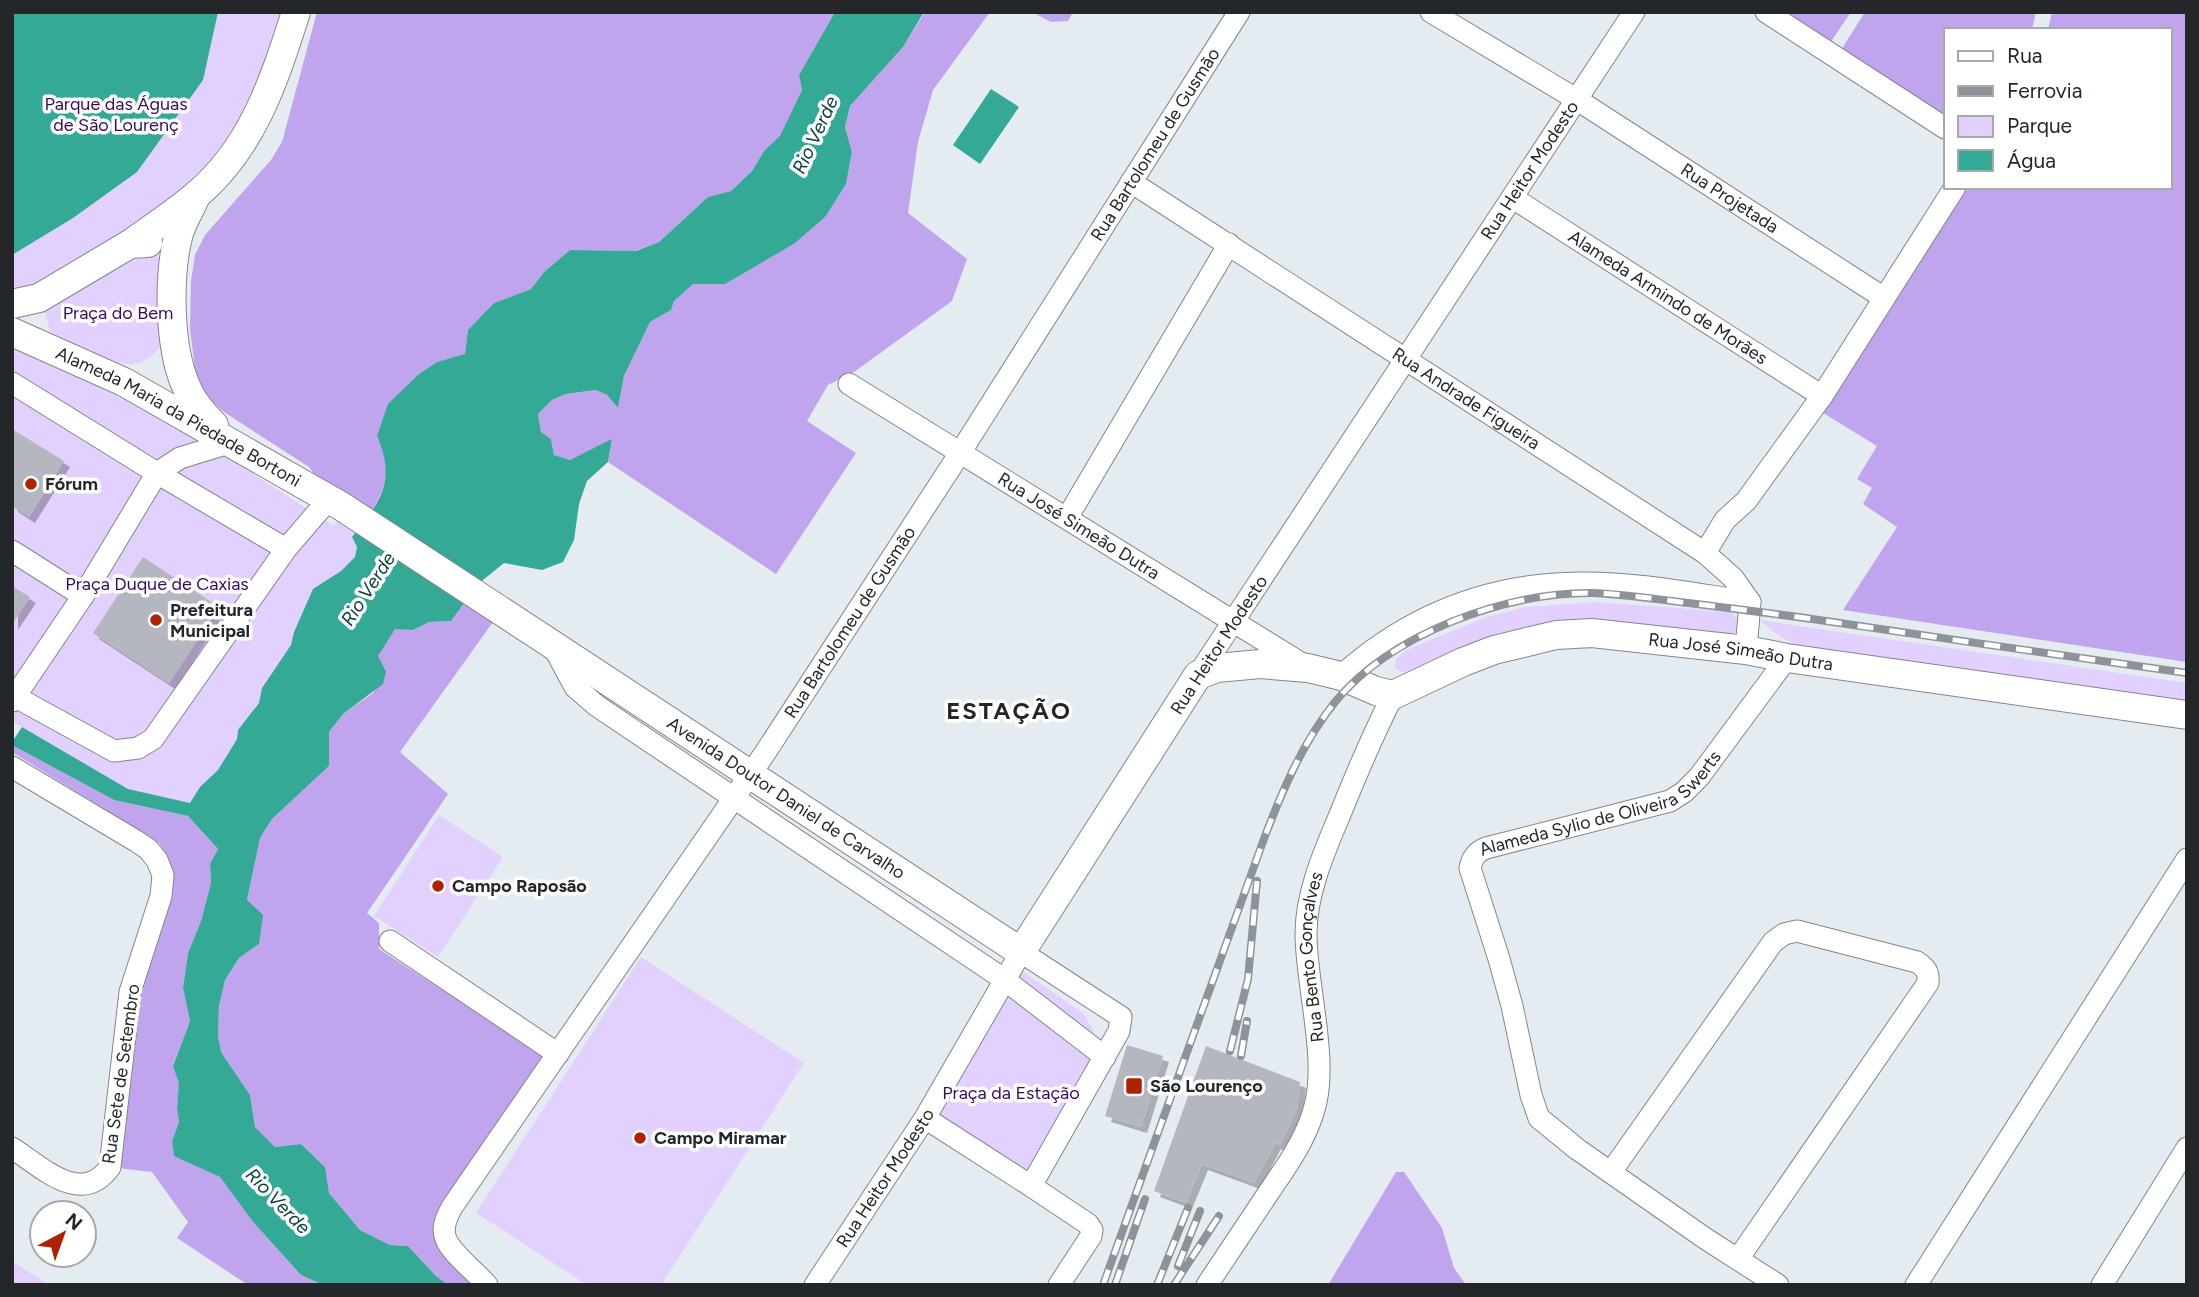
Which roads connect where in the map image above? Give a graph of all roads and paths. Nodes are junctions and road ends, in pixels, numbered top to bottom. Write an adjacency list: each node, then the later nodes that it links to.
1 (296, 12): 10 (main road)
2 (1239, 12): 8 (street, Rua Bartolomeu de Gusmão)
3 (1430, 12): 6 (street)
4 (1634, 12): 6 (street, Rua Heitor Modesto)
5 (1766, 12): 7 (street)
6 (1576, 99): 11 (street, Rua Heitor Modesto); 15 (street, Rua Projetada)
7 (1944, 127)
8 (1131, 182): 13 (street, Rua Andrade Figueira); 26 (street, Rua Bartolomeu de Gusmão)
9 (1954, 189): 15 (street)
10 (197, 195): 12 (main road); 14 (main road)
11 (1513, 198): 20 (street, Rua Heitor Modesto); 24 (street, Alameda Armindo de Morães)
12 (130, 244): 14 (main road); 16 (main road)
13 (1229, 244): 20 (street, Rua Andrade Figueira); 29 (street)
14 (173, 272): 19 (main road)
15 (1884, 298): 24 (street)
16 (25, 301): 18 (main road)
17 (12, 332): 18 (main road, Alameda Maria da Piedade Bortoni)
18 (45, 346): 21 (main road, Alameda Maria da Piedade Bortoni)
19 (176, 347): 21 (main road); 25 (main road)
20 (1406, 360): 32 (street, Rua Andrade Figueira); 35 (street, Rua Heitor Modesto)
21 (124, 382): 25 (main road, Alameda Maria da Piedade Bortoni)
22 (12, 383): 27 (street)
23 (849, 384): 26 (street, Rua José Simeão Dutra)
24 (1822, 396): 32 (street)
25 (232, 442): 27 (street); 28 (main road, Alameda Maria da Piedade Bortoni)
26 (960, 453): 29 (street, Rua José Simeão Dutra); 46 (street, Rua Bartolomeu de Gusmão)
27 (157, 473): 30 (street); 33 (street)
28 (335, 503): 30 (street); 36 (main road, Alameda Maria da Piedade Bortoni)
29 (1067, 518): 35 (street, Rua José Simeão Dutra)
30 (286, 549): 43 (street)
31 (12, 551): 33 (street)
32 (1705, 553): 34 (street, Rua Andrade Figueira)
33 (83, 596): 43 (street)
34 (1750, 602): 37 (street); 41 (street)
35 (1234, 622): 39 (street, Rua José Simeão Dutra); 40 (street, Rua Heitor Modesto)
36 (524, 625): 46 (main road, Avenida Doutor Daniel de Carvalho)
37 (1746, 650): 38 (main road, Rua José Simeão Dutra); 42 (main road, Rua José Simeão Dutra)
38 (1787, 658): 44 (main road, Rua José Simeão Dutra); 56 (street, Alameda Sylio de Oliveira Swerts)
39 (1308, 668): 40 (main road, Rua José Simeão Dutra); 41 (main road, Rua José Simeão Dutra)
40 (1198, 675): 49 (main road, Rua Heitor Modesto)
41 (1341, 676): 42 (main road, Rua José Simeão Dutra)
42 (1393, 695): 62 (street, Rua Bento Gonçalves)
43 (13, 698)
44 (2187, 715)
45 (12, 767): 54 (street, Rua Sete de Setembro)
46 (742, 787): 49 (main road, Avenida Doutor Daniel de Carvalho); 50 (street); 51 (street, Rua Bartolomeu de Gusmão)
47 (2187, 859): 64 (street)
48 (390, 941): 51 (street)
49 (1020, 953): 50 (street, Rua Heitor Modesto); 52 (street)
50 (1005, 980): 52 (street); 53 (street, Rua Heitor Modesto)
51 (558, 1054): 59 (street, Rua Bartolomeu de Gusmão)
52 (1105, 1057): 57 (street)
53 (925, 1118): 57 (street); 60 (street, Rua Heitor Modesto)
54 (12, 1148)
55 (2187, 1148): 65 (street)
56 (1611, 1172): 58 (street); 58 (street)
57 (1031, 1186): 61 (street)
58 (1738, 1259): 63 (street)
59 (488, 1285)
60 (815, 1285)
61 (1059, 1285)
62 (1207, 1285)
63 (1778, 1285)
64 (1916, 1285)
65 (2102, 1285)

